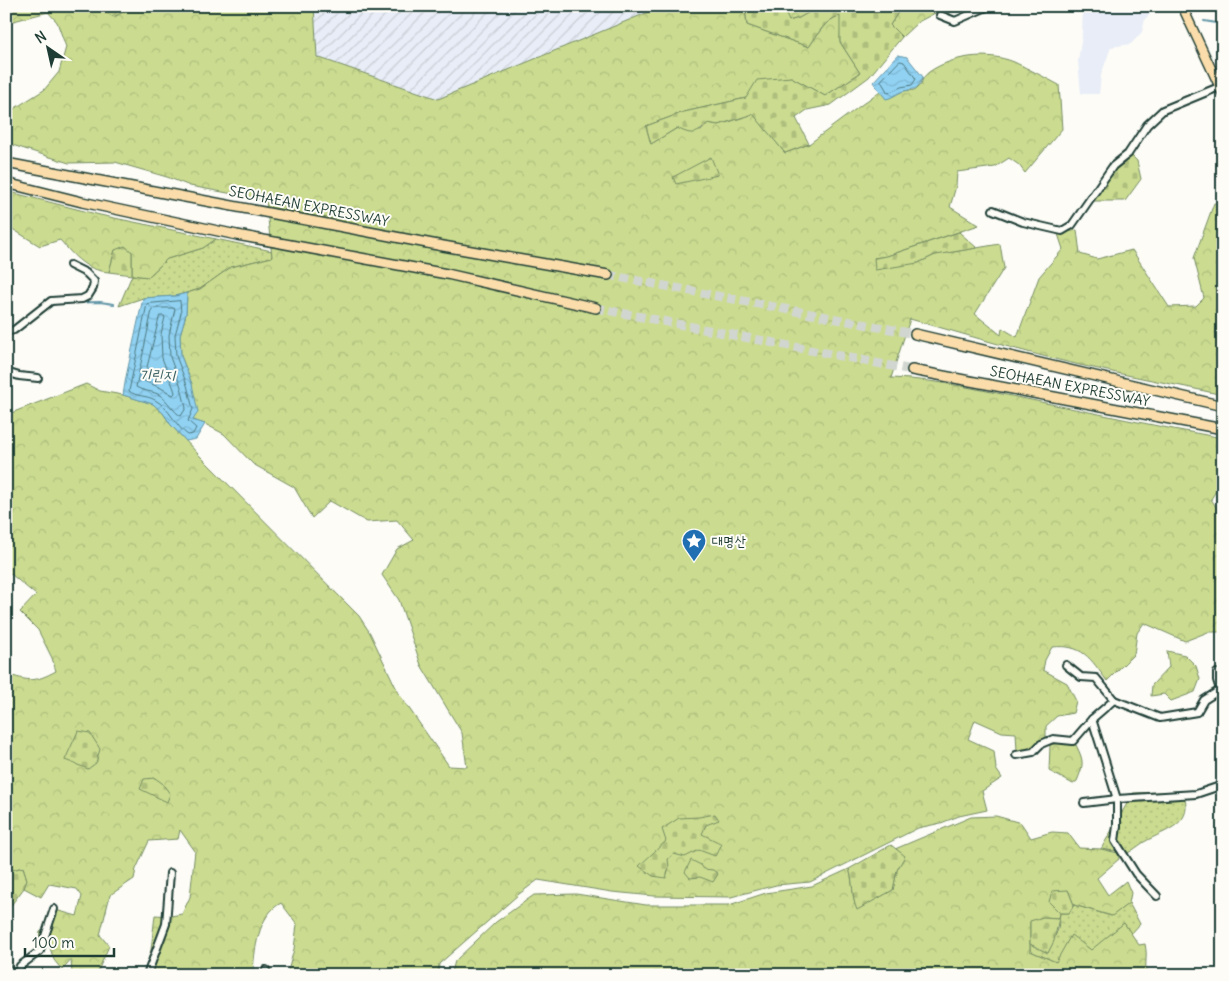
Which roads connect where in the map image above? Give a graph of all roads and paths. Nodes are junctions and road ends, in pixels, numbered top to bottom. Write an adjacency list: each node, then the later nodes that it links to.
1 (990, 6): 3 (street)
2 (1182, 6): 4 (main road)
3 (940, 15)
4 (1221, 90): 7 (street)
5 (6, 162): 9 (highway, SEOHAEAN EXPRESSWAY)
6 (6, 183): 10 (highway)
7 (994, 210)
8 (70, 265): 11 (street)
9 (608, 275)
10 (596, 308)
11 (6, 332)
12 (915, 334): 16 (highway, SEOHAEAN EXPRESSWAY)
13 (912, 370): 17 (highway, SEOHAEAN EXPRESSWAY)
14 (6, 372): 15 (street)
15 (38, 378)
16 (1223, 406)
17 (1223, 429)
18 (1066, 665): 21 (street)
19 (1217, 673): 20 (street)
20 (1221, 691): 21 (street)
21 (1114, 700): 22 (street)
22 (1092, 719): 23 (street); 25 (street)
23 (1016, 755)
24 (1223, 785): 25 (street)
25 (1117, 799): 26 (street); 28 (street)
26 (1084, 803)
27 (170, 872): 33 (street)
28 (1157, 896)
29 (54, 909): 32 (street)
30 (6, 967): 31 (street)
31 (12, 975)
32 (16, 975)
33 (147, 975)

